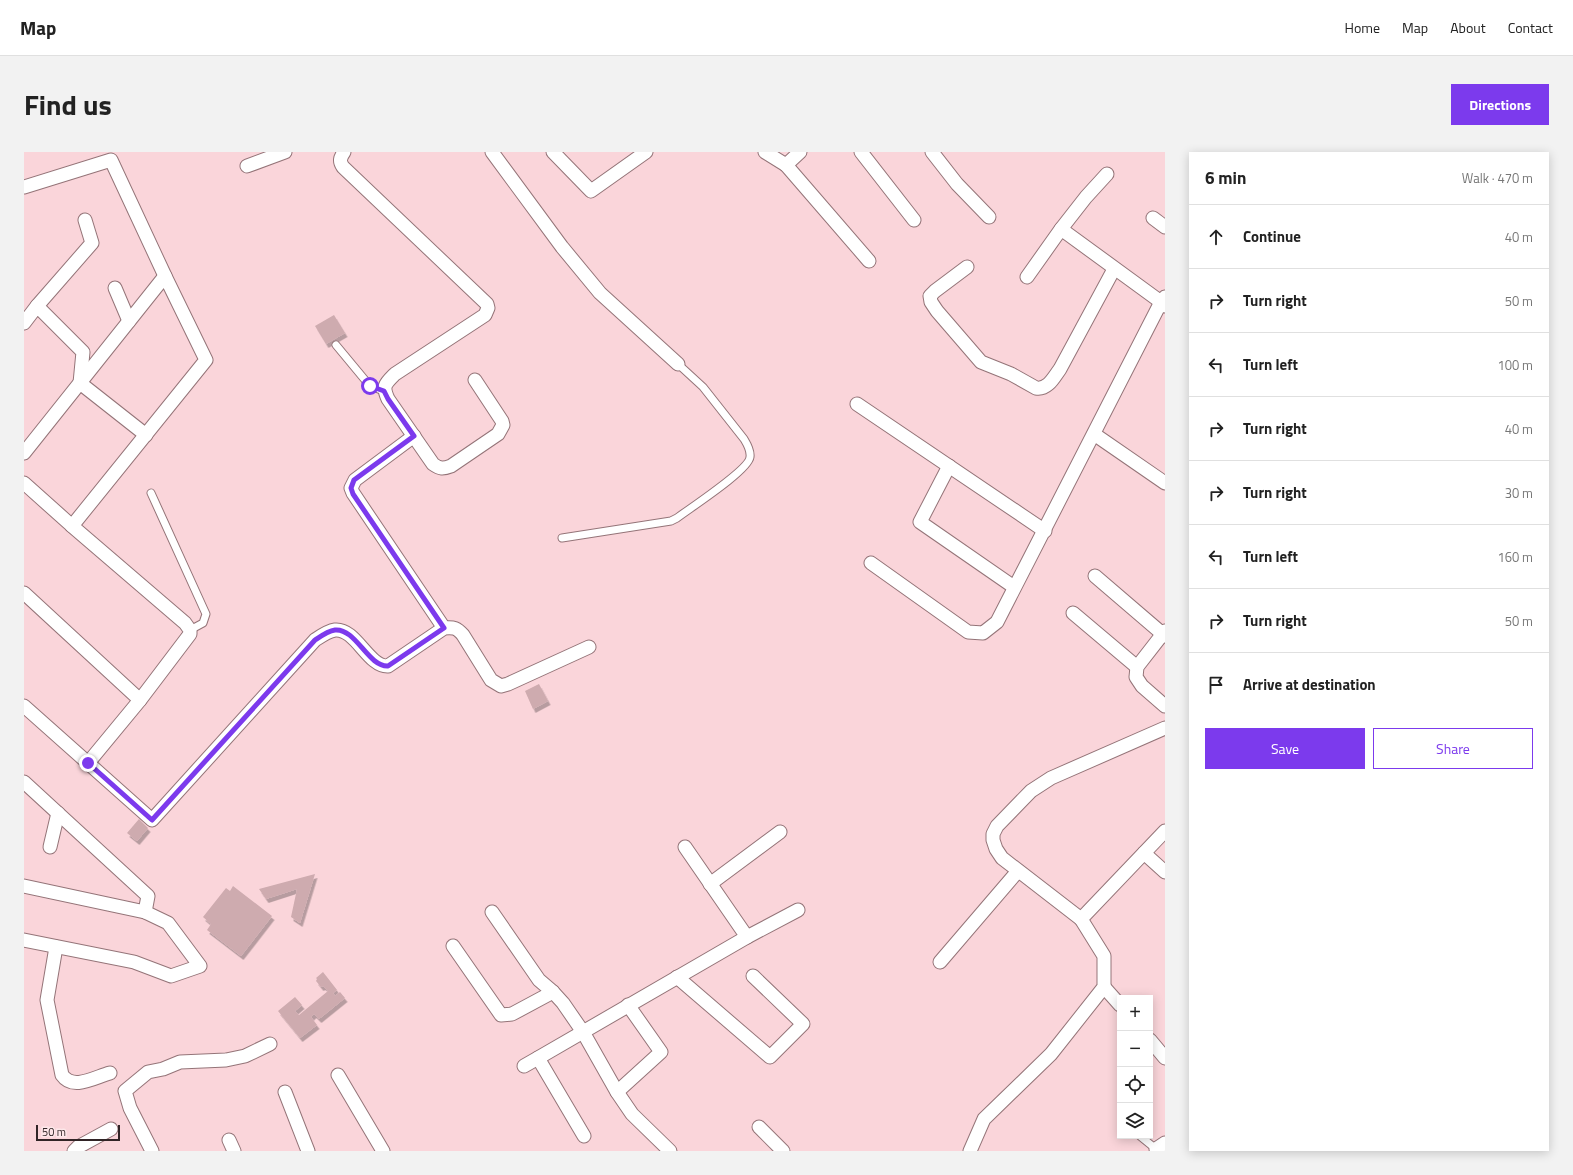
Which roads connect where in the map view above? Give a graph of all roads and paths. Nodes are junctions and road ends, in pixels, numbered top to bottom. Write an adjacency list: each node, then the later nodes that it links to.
1 (285, 152): 11 (street)
2 (344, 152): 34 (street)
3 (492, 152): 31 (street)
4 (554, 152): 5 (street)
5 (646, 152)
6 (765, 152): 10 (street)
7 (800, 152): 10 (street)
8 (861, 152): 17 (street)
9 (932, 152): 14 (street)
10 (786, 165): 20 (street)
11 (247, 166)
12 (1107, 174): 19 (street)
13 (24, 187): 23 (street)
14 (989, 217)
15 (1153, 218): 18 (street)
16 (86, 220): 27 (street)
17 (914, 220)
18 (1165, 226)
19 (1061, 229): 22 (street); 24 (street)
20 (869, 261)
21 (967, 267): 22 (street)
22 (1114, 269): 26 (street)
23 (165, 276): 28 (street); 37 (street)
24 (1027, 277)
25 (115, 288): 28 (street)
26 (1164, 302): 36 (street)
27 (37, 306): 29 (street); 33 (street)
28 (129, 321): 33 (street)
29 (24, 323)
30 (336, 345): 34 (lane)
31 (678, 364): 46 (lane)
32 (475, 380): 38 (street)
33 (80, 383): 37 (street); 39 (street)
34 (384, 391): 38 (street)
35 (857, 404): 40 (street)
36 (1094, 434): 42 (street); 45 (street)
37 (146, 435): 44 (street)
38 (414, 436): 52 (street)
39 (24, 453)
40 (948, 466): 45 (street); 49 (street)
41 (24, 483): 44 (street)
42 (1165, 483)
43 (151, 493): 53 (lane)
44 (72, 526): 53 (street)
45 (1045, 531): 49 (street)
46 (562, 538)
47 (871, 563): 49 (street)
48 (1095, 576): 54 (street)
49 (1014, 587)
50 (24, 594): 57 (street)
51 (1073, 613): 56 (street)
52 (444, 628): 55 (street); 61 (street)
53 (190, 630): 57 (street)
54 (1164, 634): 56 (street)
55 (589, 647)
56 (1137, 667): 59 (street)
57 (140, 700): 61 (street)
58 (24, 706): 61 (street)
59 (1165, 706)
60 (1165, 728): 69 (street)
61 (88, 763)
62 (24, 782): 63 (street)
63 (58, 813): 66 (street); 74 (street)
64 (1165, 831): 68 (street)
65 (780, 832): 71 (street)
66 (50, 847)
67 (685, 847): 71 (street)
68 (1144, 853): 70 (street); 76 (street)
69 (1018, 871): 76 (street); 81 (street)
70 (1165, 872)
71 (710, 884): 77 (street)
72 (24, 886): 74 (street)
73 (798, 910): 77 (street)
74 (145, 912): 80 (street)
75 (492, 912): 85 (street)
76 (1081, 919): 84 (street)
77 (747, 937): 83 (street)
78 (24, 940): 80 (street)
79 (453, 946): 85 (street)
80 (56, 947): 94 (street)
81 (940, 962)
82 (753, 976): 83 (street)
83 (677, 977): 87 (street)
84 (1104, 986): 86 (street); 109 (street)
85 (554, 992): 88 (street)
86 (1117, 1001)
87 (628, 1005): 88 (street); 97 (street)
88 (583, 1032): 91 (street); 97 (street)
89 (270, 1044): 105 (street)
90 (1153, 1044): 92 (street)
91 (538, 1058): 93 (street); 100 (street)
92 (1165, 1058)
93 (524, 1066)
94 (110, 1073)
95 (338, 1075): 107 (street)
96 (284, 1092): 106 (street)
97 (617, 1092): 103 (street)
98 (759, 1127): 108 (street)
99 (111, 1129): 104 (street)
100 (584, 1136)
101 (1145, 1139): 102 (lane)
102 (1159, 1148)
103 (664, 1149)
104 (74, 1151)
105 (152, 1151)
106 (308, 1151)
107 (383, 1151)
108 (783, 1151)
109 (970, 1151)

